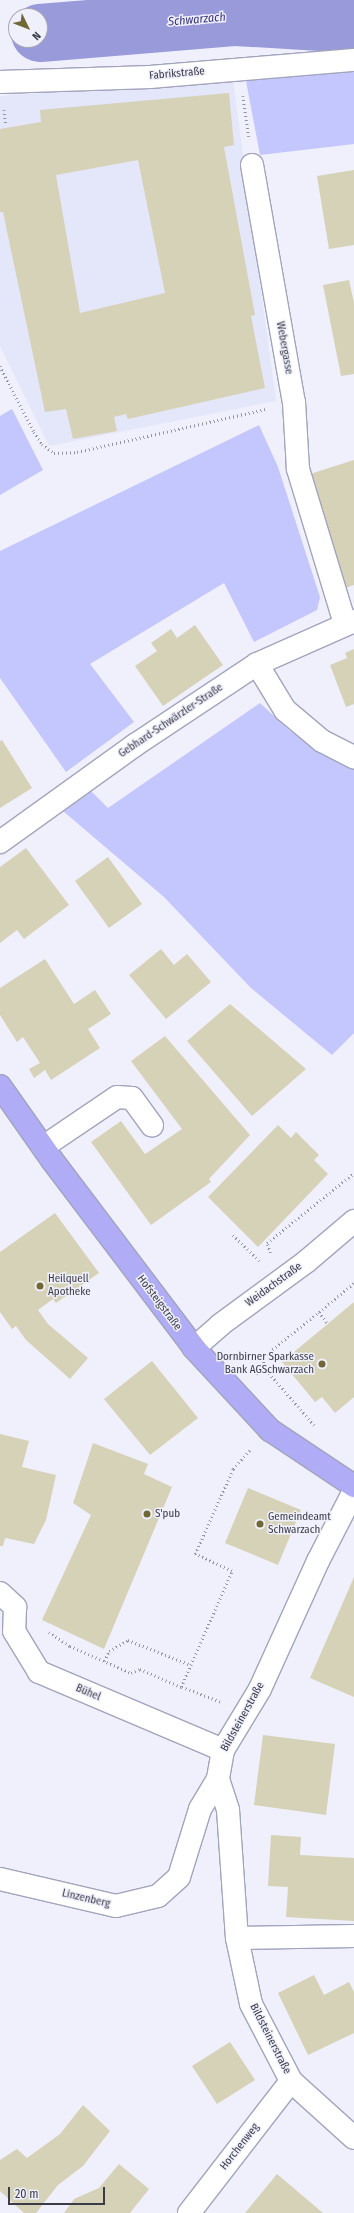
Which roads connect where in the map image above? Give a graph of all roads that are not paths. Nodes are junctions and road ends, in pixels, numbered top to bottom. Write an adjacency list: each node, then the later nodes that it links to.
1 (354, 60): 2 (street, Fabrikstraße)
2 (0, 82)
3 (252, 166): 4 (street, Webergasse)
4 (350, 622): 5 (street, Gebhard-Schwärzler-Straße)
5 (257, 664): 6 (street); 7 (street, Gebhard-Schwärzler-Straße)
6 (354, 757)
7 (0, 842)
8 (0, 1086): 10 (main road, Hofsteigstraße)
9 (152, 1126): 10 (street)
10 (43, 1147): 12 (main road, Hofsteigstraße)
11 (354, 1222): 12 (street, Weidachstraße)
12 (194, 1348): 13 (main road, Hofsteigstraße)
13 (354, 1486)
14 (354, 1491): 16 (street, Bildsteinerstraße)
15 (0, 1593): 16 (street, Bühel)
16 (223, 1750): 17 (street, Bildsteinerstraße)
17 (218, 1779): 18 (street, Linzenberg); 20 (street, Bildsteinerstraße)
18 (0, 1879)
19 (354, 1936): 20 (street)
20 (237, 1938): 21 (street, Bildsteinerstraße)
21 (291, 2081): 22 (street, Bildsteinerstraße); 23 (street, Horchenweg)
22 (354, 2138)
23 (189, 2213)

